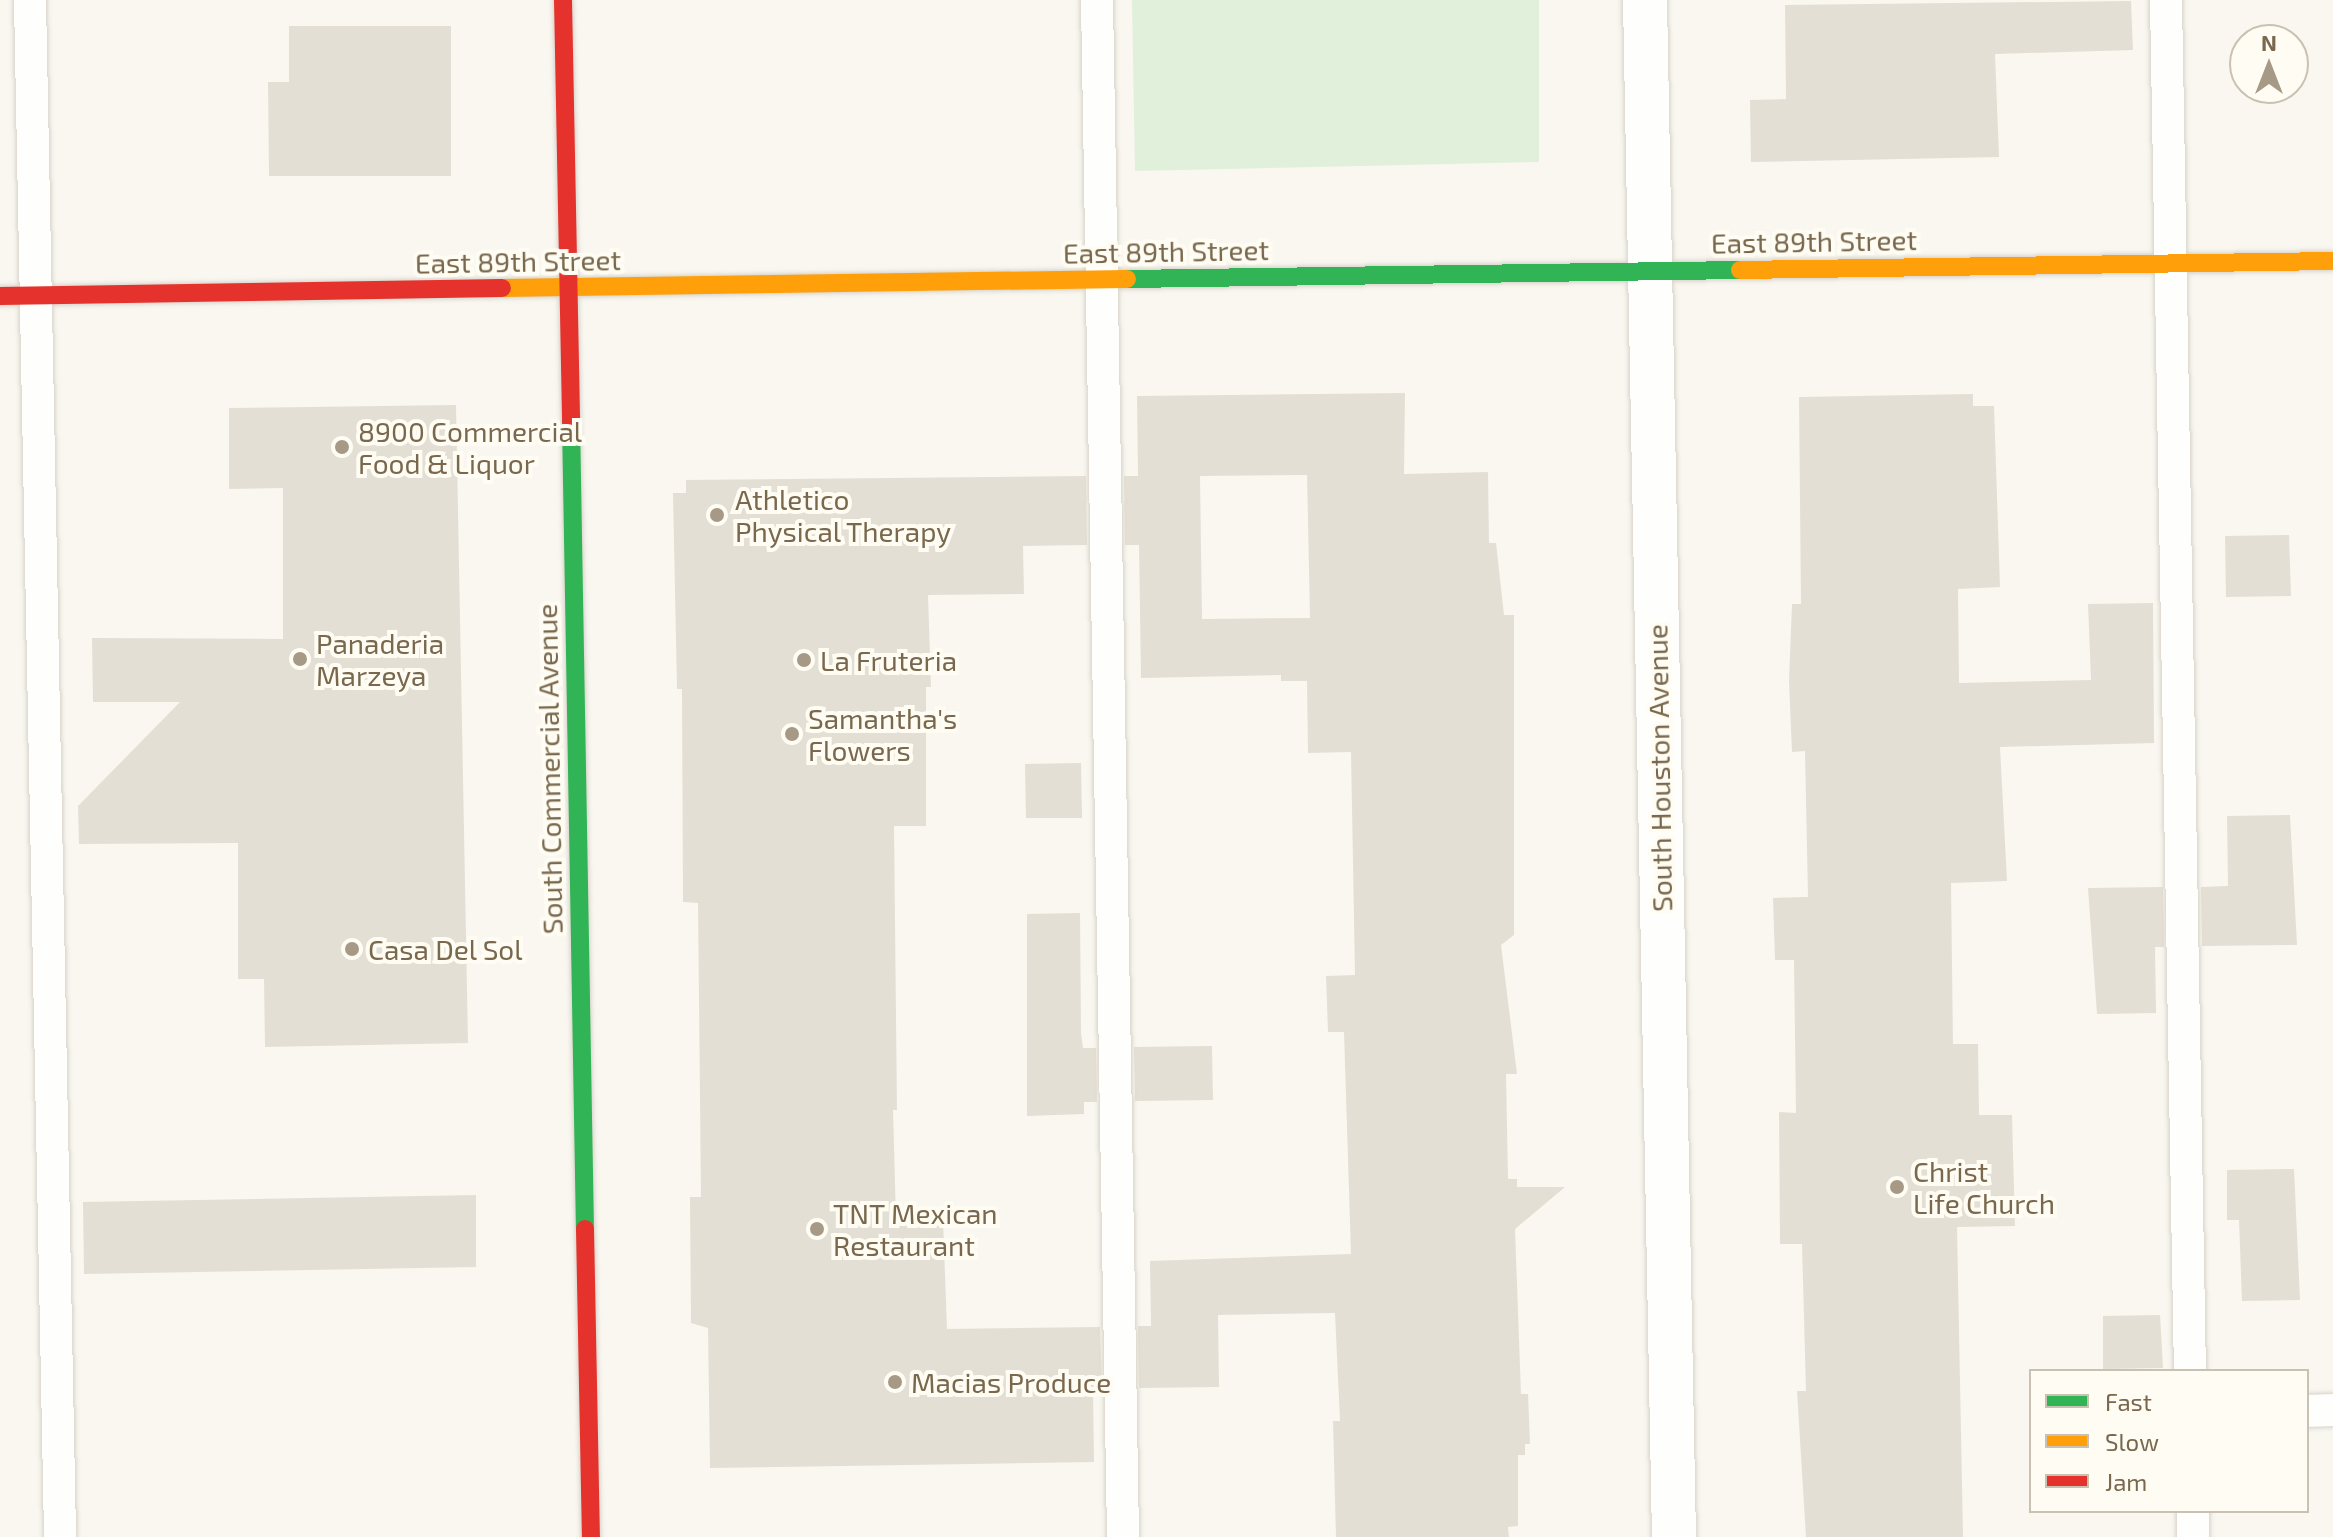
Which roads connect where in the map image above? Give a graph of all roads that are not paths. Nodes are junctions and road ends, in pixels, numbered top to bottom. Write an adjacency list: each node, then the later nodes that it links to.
1 (30, 0): 12 (lane)
2 (563, 0): 10 (street, South Commercial Avenue)
3 (1097, 0): 9 (lane)
4 (1645, 0): 8 (street, South Houston Avenue)
5 (2166, 0): 7 (lane)
6 (2333, 261): 7 (street, East 89th Street)
7 (2170, 264): 8 (street, East 89th Street); 13 (lane)
8 (1650, 272): 9 (street, East 89th Street); 20 (street, South Houston Avenue)
9 (1102, 280): 10 (street, East 89th Street); 19 (lane)
10 (568, 287): 12 (street, East 89th Street); 18 (street, South Commercial Avenue)
11 (0, 296): 12 (street, East 89th Street)
12 (35, 296): 17 (lane)
13 (2190, 1369)
14 (2333, 1410): 15 (lane)
15 (2309, 1411)
16 (2193, 1513): 21 (lane)
17 (60, 1537)
18 (591, 1537)
19 (1123, 1537)
20 (1674, 1537)
21 (2193, 1537)

